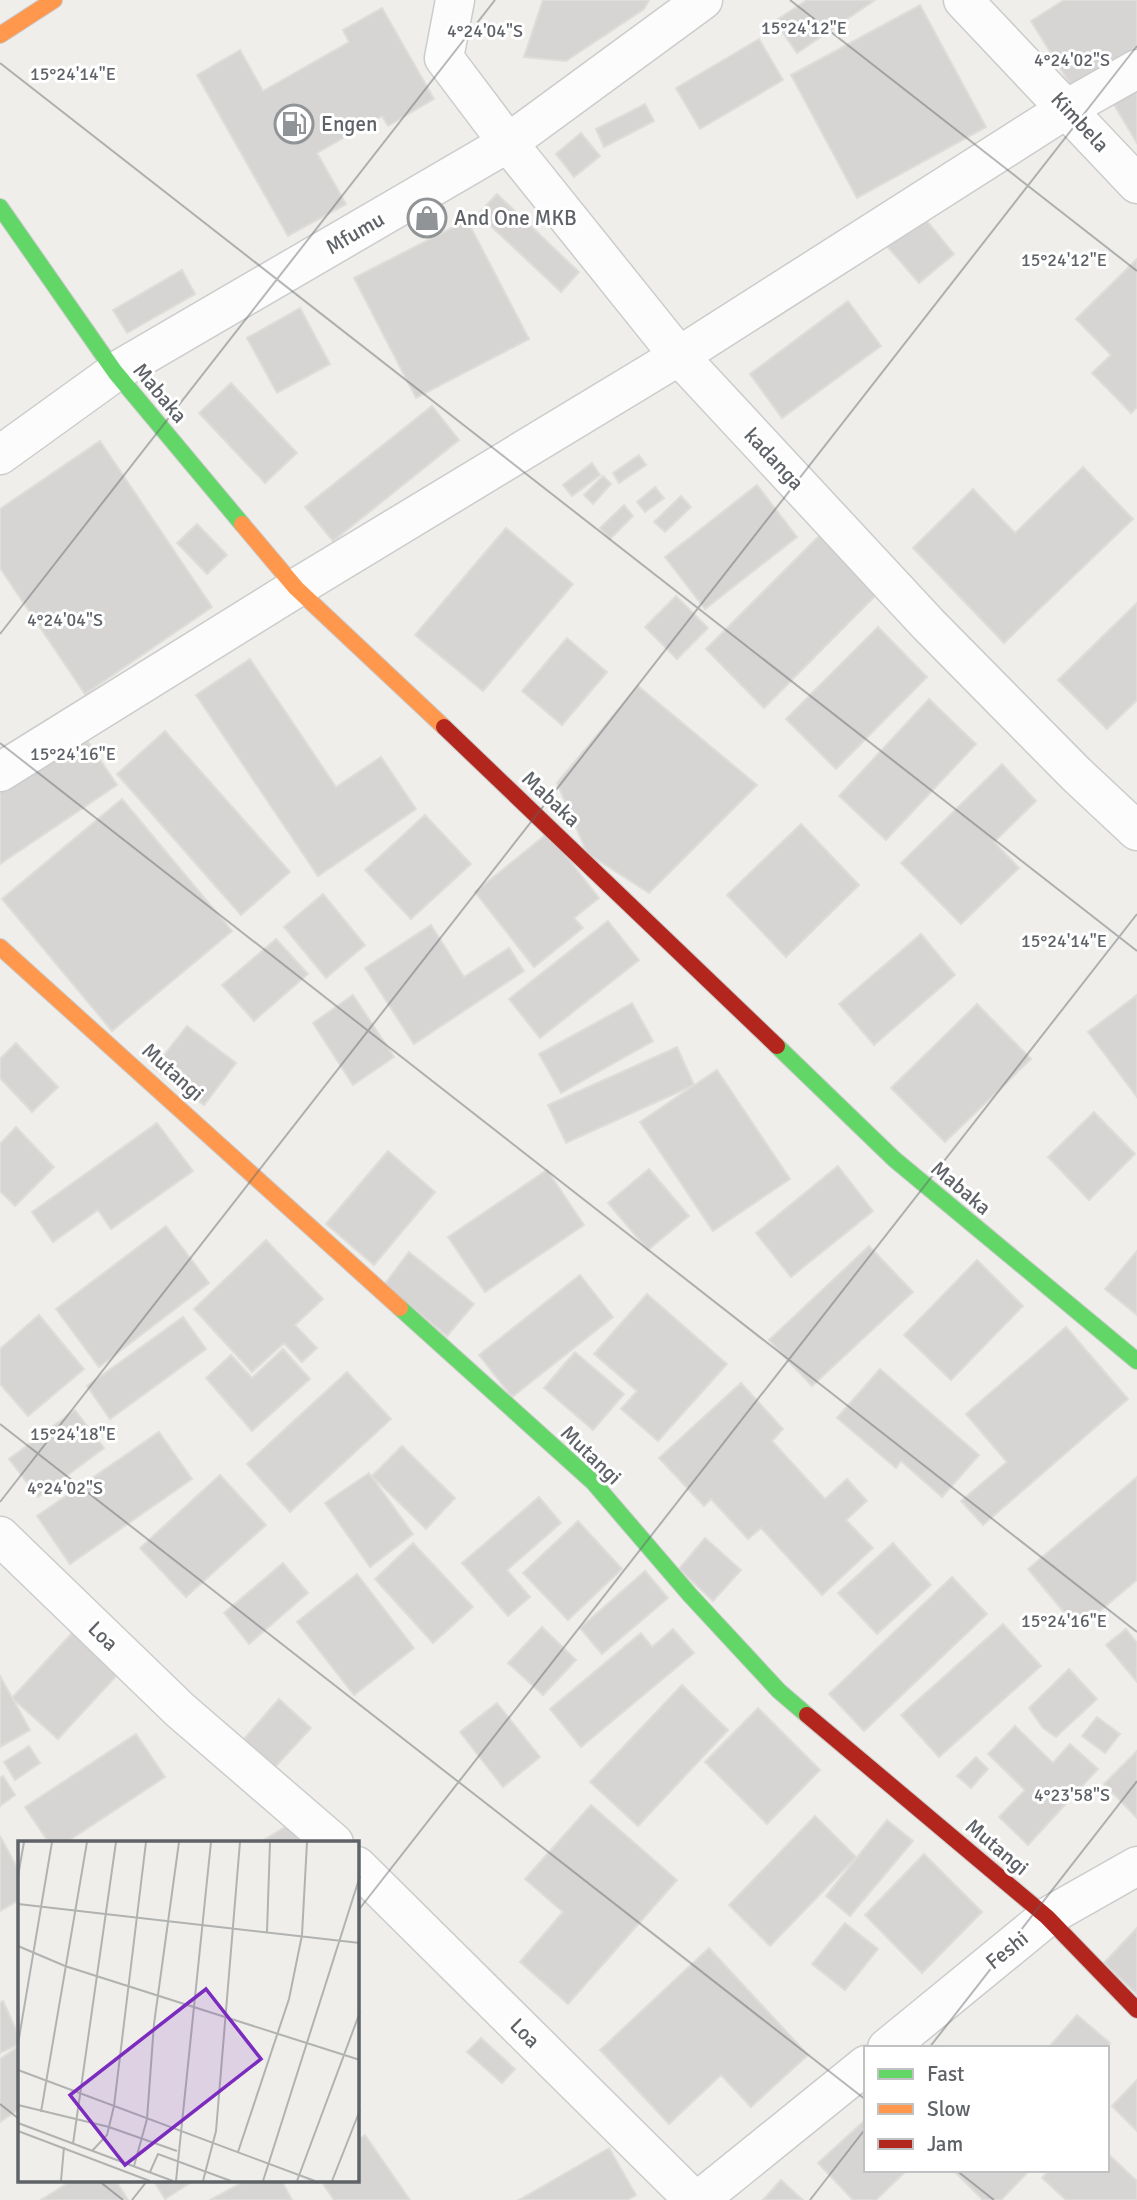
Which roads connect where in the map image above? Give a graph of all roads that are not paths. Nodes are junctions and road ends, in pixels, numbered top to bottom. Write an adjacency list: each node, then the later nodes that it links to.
1 (54, 0): 5 (main road)
2 (455, 0): 8 (street, kadanga)
3 (703, 0): 8 (street, Mfumu)
4 (963, 0): 7 (street, Kimbela)
5 (0, 35)
6 (1137, 69): 7 (street)
7 (1068, 108): 9 (street, Kimbela); 11 (street)
8 (508, 143): 11 (street, kadanga); 12 (street, Mfumu)
9 (1137, 184)
10 (0, 207): 12 (main road, Mabaka)
11 (680, 356): 14 (street); 16 (street, kadanga)
12 (116, 372): 13 (street, Mfumu); 14 (main road, Mabaka)
13 (0, 455)
14 (296, 588): 15 (street); 18 (main road, Mabaka)
15 (0, 772)
16 (1137, 831)
17 (0, 947): 23 (main road, Mutangi)
18 (1137, 1361)
19 (0, 1536): 20 (street, Loa)
20 (332, 1841)
21 (1137, 1866): 23 (street, Feshi)
22 (359, 1868): 27 (street, Loa)
23 (1047, 1917): 24 (main road, Mutangi); 25 (street, Feshi)
24 (1137, 2010)
25 (889, 2046)
26 (864, 2067): 28 (street)
27 (694, 2200)
28 (699, 2200)

